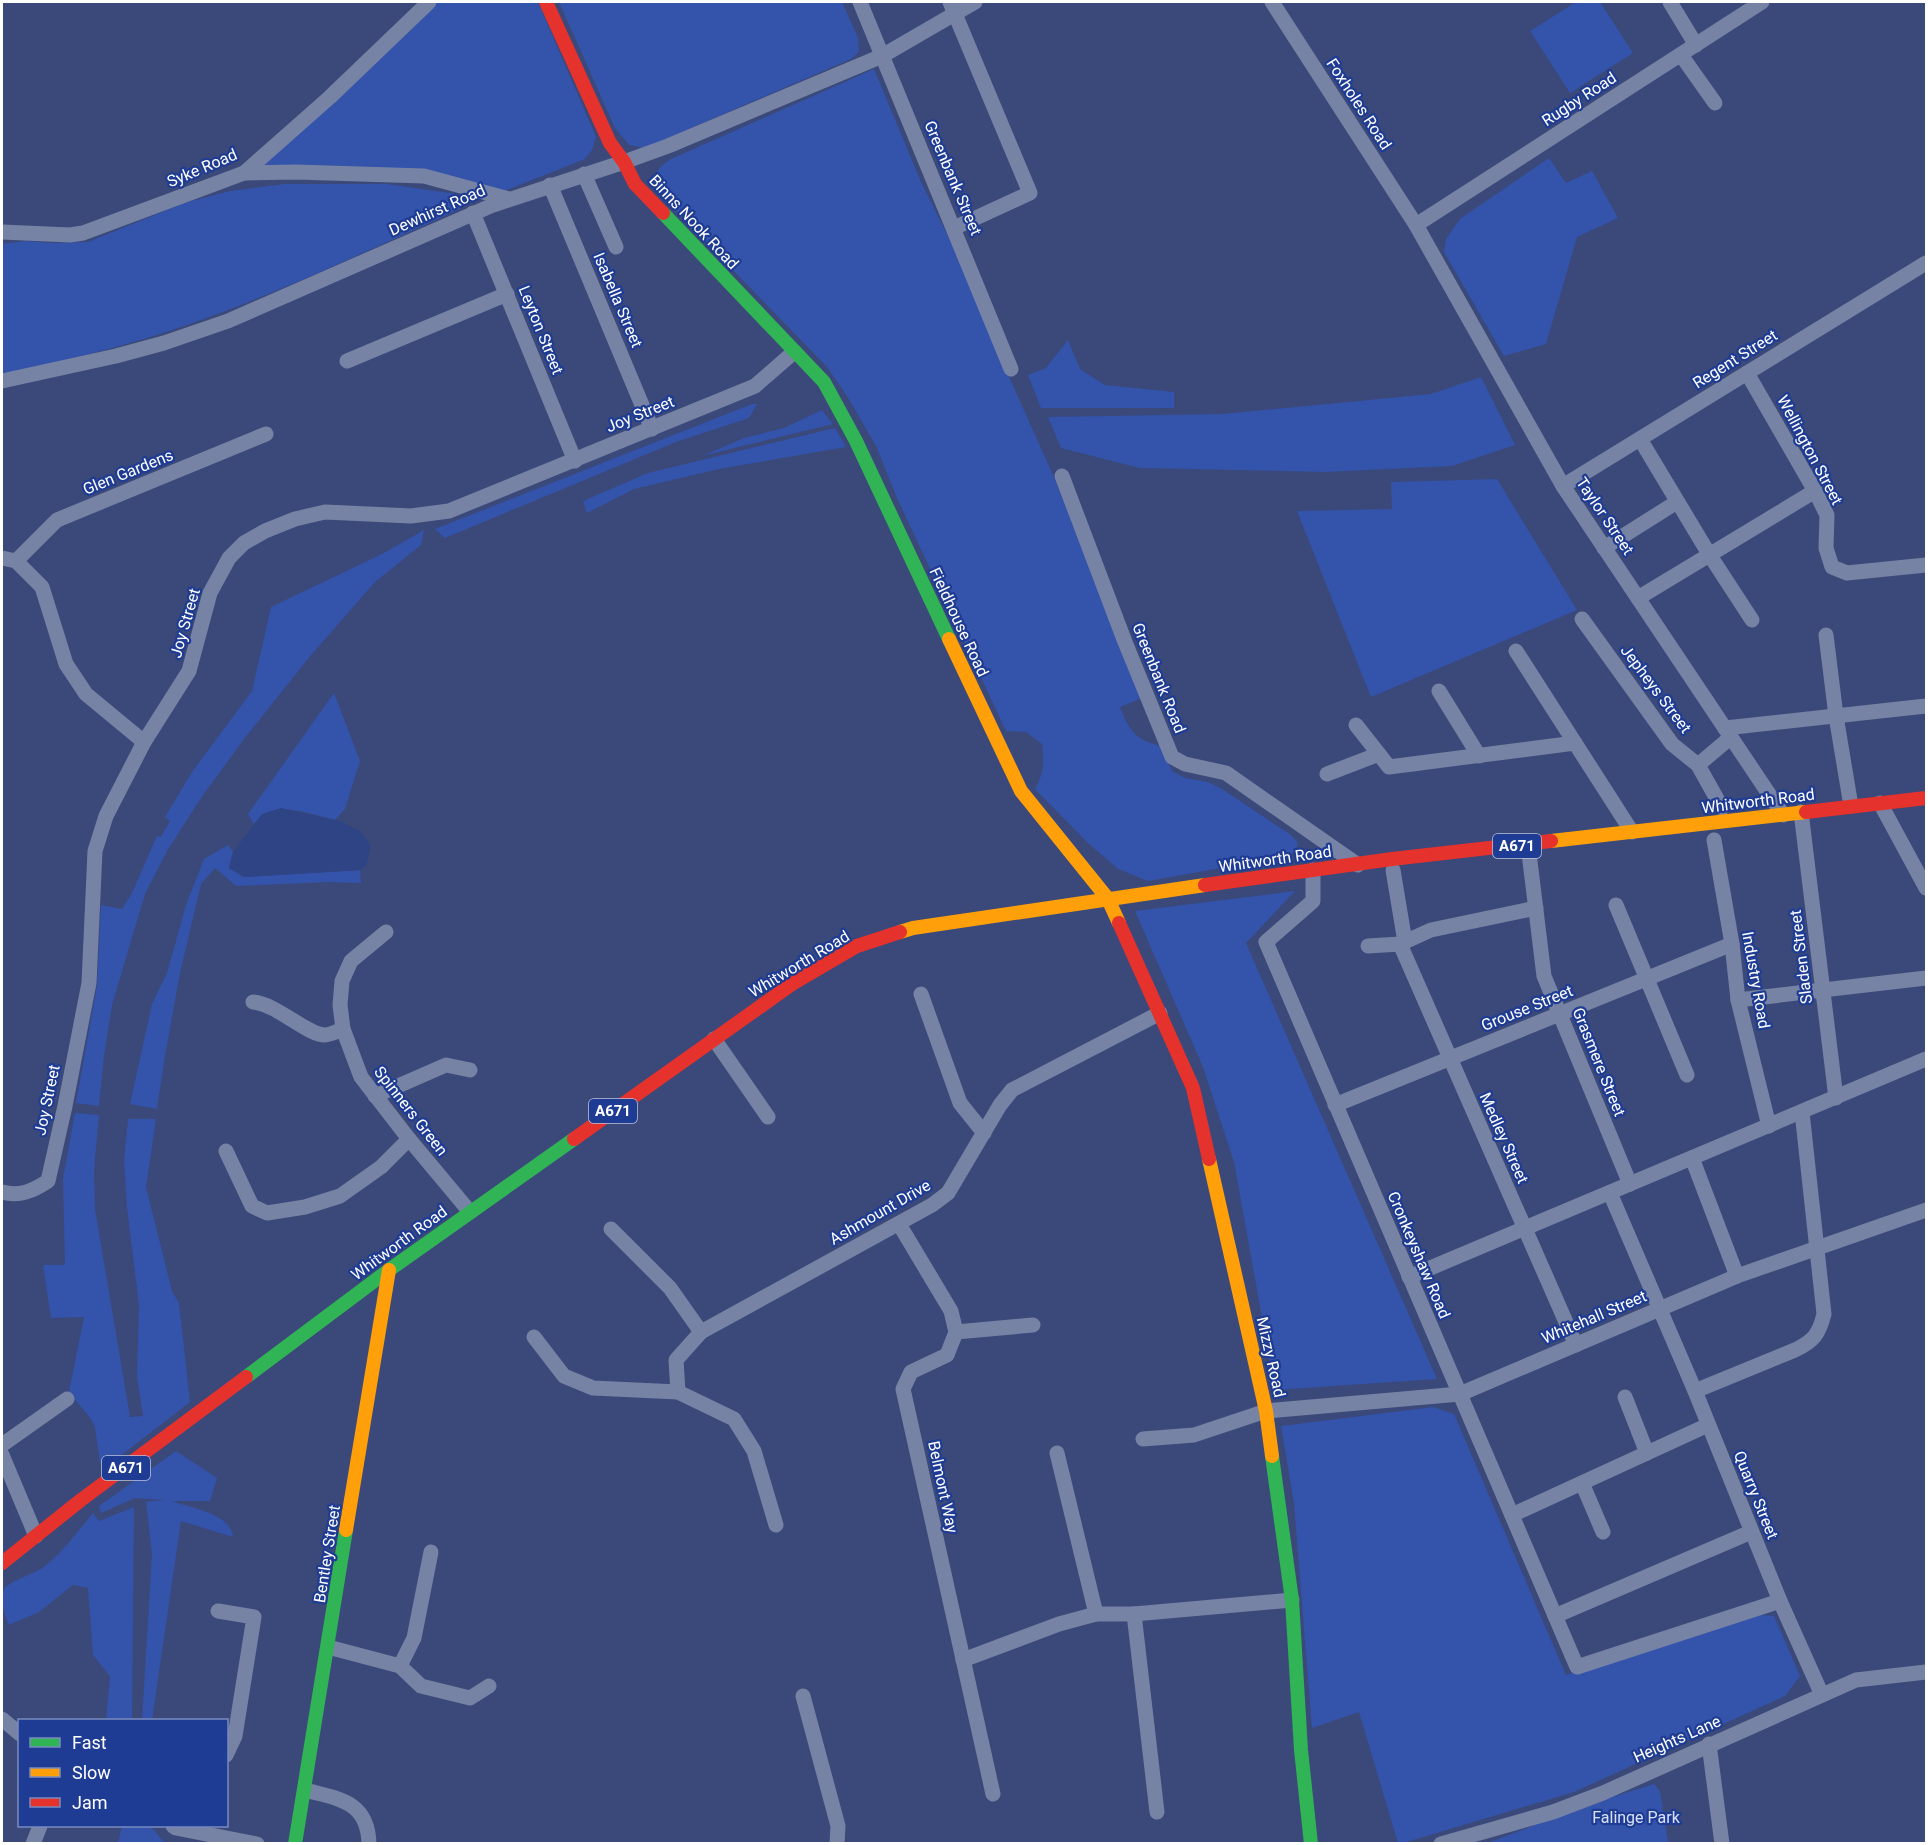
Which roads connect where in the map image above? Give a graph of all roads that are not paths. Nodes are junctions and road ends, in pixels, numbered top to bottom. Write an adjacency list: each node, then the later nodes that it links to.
1 (429, 2): 14 (street, Syke Road)
2 (546, 2): 13 (street, Binns Nook Road)
3 (860, 2): 11 (street, Greenbank Street)
4 (975, 2): 8 (street, Dewhirst Road)
5 (1272, 2): 19 (street, Foxholes Road)
6 (1670, 2): 9 (street)
7 (1762, 2): 9 (street, Rugby Road)
8 (953, 7): 11 (street, Dewhirst Road); 20 (street)
9 (1696, 45): 10 (street, Rugby Road)
10 (1681, 55): 12 (street); 19 (street, Rugby Road)
11 (882, 56): 13 (street, Dewhirst Road); 20 (street, Greenbank Street)
12 (1715, 102)
13 (624, 162): 15 (street, Dewhirst Road); 25 (street, Binns Nook Road)
14 (244, 173): 17 (street); 21 (street, Syke Road)
15 (584, 174): 16 (street, Dewhirst Road); 22 (street)
16 (550, 185): 17 (street, Dewhirst Road); 30 (street, Isabella Street)
17 (509, 199): 18 (street, Dewhirst Road)
18 (473, 213): 24 (street, Leyton Street); 29 (street, Dewhirst Road)
19 (1416, 225): 35 (street, Taylor Street)
20 (954, 228): 27 (street, Greenbank Street)
21 (2, 232)
22 (616, 247)
23 (1926, 263): 28 (street, Regent Street)
24 (507, 294): 26 (street); 33 (street, Leyton Street)
25 (794, 352): 30 (street, Joy Street); 71 (street, Fieldhouse Road)
26 (347, 361)
27 (1011, 369)
28 (1747, 373): 32 (street, Regent Street); 36 (street, Wellington Street)
29 (2, 381)
30 (652, 429): 33 (street, Joy Street)
31 (266, 434): 40 (street, Glen Gardens)
32 (1640, 440): 35 (street, Regent Street); 37 (street)
33 (574, 460): 52 (street, Joy Street)
34 (1062, 476): 67 (street, Greenbank Road)
35 (1563, 486): 38 (street, Taylor Street)
36 (1815, 490): 39 (street); 41 (street, Wellington Street)
37 (1677, 502): 38 (street); 39 (street)
38 (1604, 548): 42 (street, Taylor Street)
39 (1709, 554): 42 (street); 44 (street)
40 (9, 560): 52 (street)
41 (1926, 565)
42 (1638, 598): 51 (street, Taylor Street)
43 (1582, 619): 56 (street, Jepheys Street)
44 (1752, 620)
45 (1826, 635): 49 (street)
46 (1516, 651): 53 (street)
47 (1438, 691): 55 (street)
48 (1926, 706): 49 (street)
49 (1836, 716): 51 (street); 60 (street)
50 (1356, 725): 54 (street)
51 (1728, 733): 56 (street); 63 (street, Taylor Street)
52 (144, 742): 103 (street, Joy Street)
53 (1575, 743): 55 (street); 64 (street)
54 (1379, 754): 55 (street); 57 (street)
55 (1479, 756)
56 (1698, 765): 61 (street, Jepheys Street)
57 (1327, 774)
58 (1926, 798): 59 (street, Whitworth Road / A671)
59 (1880, 803): 60 (street, Whitworth Road / A671); 70 (street)
60 (1851, 806): 62 (street, Whitworth Road / A671)
61 (1722, 808)
62 (1802, 813): 63 (street, Whitworth Road / A671); 80 (street, Sladen Street)
63 (1783, 815): 64 (street, Whitworth Road / A671)
64 (1632, 832): 66 (street, Whitworth Road / A671)
65 (1714, 840): 76 (street, Industry Road)
66 (1528, 845): 67 (street, Whitworth Road / A671); 73 (street, Grasmere Street)
67 (1358, 865): 68 (street, Whitworth Road / A671)
68 (1313, 870): 71 (street, Whitworth Road / A671); 94 (street, Cronkeyshaw Road)
69 (1393, 870): 75 (street, Medley Street)
70 (1926, 888)
71 (1108, 899): 84 (street, Mizzy Road); 87 (street, Whitworth Road / A671)
72 (1617, 905): 78 (street)
73 (1536, 908): 75 (street); 85 (street, Grasmere Street)
74 (386, 932): 86 (street, Spinners Green)
75 (1402, 943): 77 (street); 88 (street, Medley Street)
76 (1732, 944): 78 (street, Grouse Street); 82 (street, Industry Road)
77 (1368, 946)
78 (1647, 978): 85 (street, Grouse Street); 91 (street)
79 (1926, 978): 80 (street)
80 (1822, 990): 82 (street); 93 (street, Sladen Street)
81 (921, 994): 98 (street)
82 (1738, 1000): 97 (street, Industry Road)
83 (253, 1002): 86 (street)
84 (1160, 1012): 98 (street, Ashmount Drive); 125 (street, Mizzy Road)
85 (1560, 1014): 88 (street, Grouse Street); 102 (street, Grasmere Street)
86 (343, 1029): 92 (street, Spinners Green)
87 (714, 1039): 96 (street); 106 (street, Whitworth Road / A671)
88 (1450, 1058): 94 (street, Grouse Street); 109 (street, Medley Street)
89 (1926, 1059): 93 (street)
90 (470, 1070): 92 (street)
91 (1687, 1075)
92 (375, 1096): 99 (street, Spinners Green)
93 (1836, 1098): 95 (street)
94 (1335, 1105): 113 (street, Cronkeyshaw Road)
95 (1802, 1112): 97 (street); 110 (street)
96 (768, 1117)
97 (1769, 1126): 101 (street)
98 (984, 1133): 107 (street, Ashmount Drive)
99 (409, 1139): 100 (street); 106 (street, Spinners Green)
100 (226, 1151)
101 (1692, 1158): 102 (street); 112 (street)
102 (1630, 1184): 104 (street)
103 (2, 1192)
104 (1610, 1193): 109 (street); 114 (street, Quarry Street)
105 (1926, 1210): 110 (street, Whitehall Street)
106 (470, 1212): 111 (street, Whitworth Road / A671)
107 (899, 1224): 116 (street, Ashmount Drive); 117 (street)
108 (611, 1228): 116 (street)
109 (1525, 1228): 113 (street); 119 (street, Medley Street)
110 (1817, 1249): 112 (street, Whitehall Street); 120 (street)
111 (389, 1270): 137 (street, Whitworth Road / A671); 146 (street, Bentley Street)
112 (1737, 1276): 114 (street, Whitehall Street)
113 (1409, 1277): 122 (street, Cronkeyshaw Road)
114 (1660, 1309): 119 (street, Whitehall Street); 120 (street, Quarry Street)
115 (1033, 1325): 117 (street)
116 (701, 1332): 121 (street, Ashmount Drive)
117 (956, 1332): 147 (street, Belmont Way)
118 (534, 1337): 121 (street)
119 (1576, 1345): 122 (street, Whitehall Street)
120 (1695, 1391): 126 (street, Quarry Street)
121 (678, 1392): 134 (street)
122 (1460, 1394): 125 (street, Whitehall Street); 133 (street, Cronkeyshaw Road)
123 (1625, 1397): 130 (street)
124 (67, 1399): 128 (street)
125 (1266, 1411): 127 (street, Whitehall Street); 140 (street, Mizzy Road)
126 (1708, 1425): 130 (street); 136 (street, Quarry Street)
127 (1143, 1439)
128 (2, 1445)
129 (1057, 1453): 143 (street)
130 (1647, 1453): 132 (street)
131 (2, 1455): 137 (street)
132 (1582, 1483): 133 (street); 135 (street)
133 (1512, 1515): 145 (street, Cronkeyshaw Road)
134 (776, 1525)
135 (1603, 1532)
136 (1751, 1532): 141 (street, Quarry Street); 145 (street)
137 (36, 1536): 139 (street, Whitworth Road / A671)
138 (431, 1552): 148 (street)
139 (2, 1563)
140 (1292, 1600): 144 (street); 168 (street, Mizzy Road)
141 (1780, 1601): 145 (street, Cronkeyshaw Road); 151 (street, Quarry Street)
142 (219, 1611): 156 (street)
143 (1096, 1614): 144 (street); 147 (street)
144 (1134, 1614): 159 (street)
145 (1555, 1616)
146 (328, 1647): 148 (street); 157 (street, Bentley Street)
147 (963, 1660): 158 (street, Belmont Way)
148 (400, 1666): 150 (street)
149 (1926, 1672): 151 (street, Heights Lane)
150 (489, 1686)
151 (1822, 1695): 155 (street, Heights Lane)
152 (803, 1696): 167 (street)
153 (2, 1719): 154 (street)
154 (18, 1732)
155 (1709, 1744): 169 (street, Heights Lane); 170 (street)
156 (228, 1751)
157 (305, 1790): 165 (street, Bentley Street); 166 (street)
158 (993, 1794)
159 (1157, 1812)
160 (40, 1827): 163 (street)
161 (174, 1827): 162 (street)
162 (209, 1830): 164 (street)
163 (33, 1844)
164 (257, 1844)
165 (295, 1844)
166 (369, 1844)
167 (837, 1844)
168 (1311, 1844)
169 (1441, 1844)
170 (1722, 1844)

